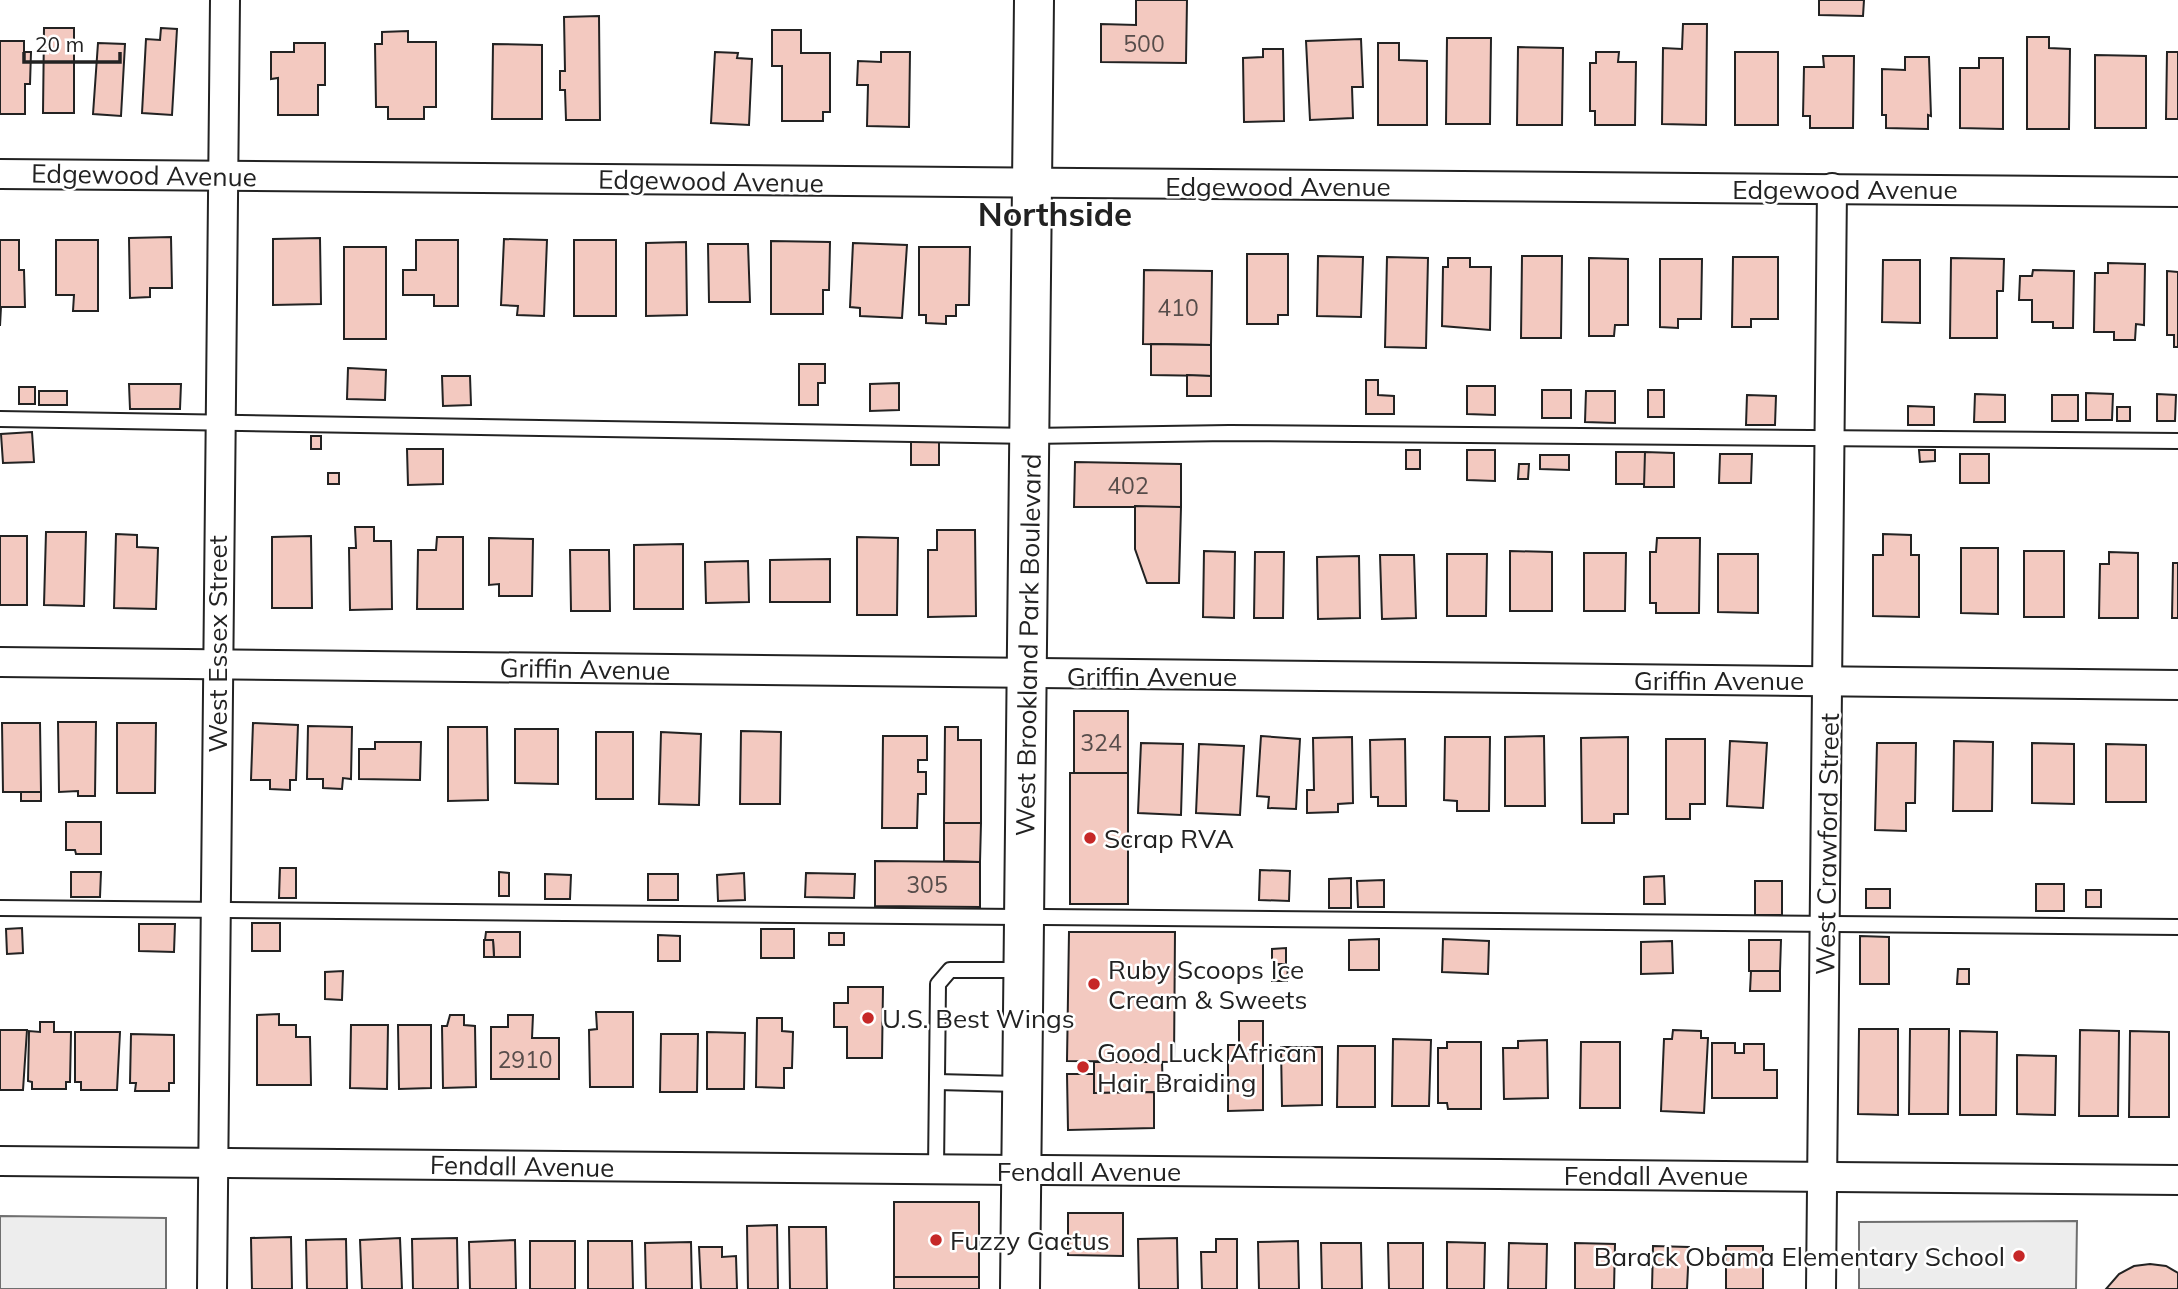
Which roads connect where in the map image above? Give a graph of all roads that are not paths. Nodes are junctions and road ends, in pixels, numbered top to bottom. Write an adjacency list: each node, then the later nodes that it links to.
1 (225, 0): 4 (street, West Essex Street)
2 (1034, 0): 5 (main road, West Brookland Park Boulevard)
3 (0, 174): 4 (street, Edgewood Avenue)
4 (223, 176): 5 (street, Edgewood Avenue); 9 (street, West Essex Street)
5 (1032, 184): 6 (street, Edgewood Avenue); 10 (main road, West Brookland Park Boulevard)
6 (1832, 188): 7 (street, Edgewood Avenue); 11 (street, West Crawford Street)
7 (2178, 192)
8 (0, 419): 9 (lane)
9 (219, 421): 10 (lane); 14 (street, West Essex Street)
10 (1030, 436): 11 (lane); 15 (main road, West Brookland Park Boulevard)
11 (1827, 440): 12 (lane); 16 (street, West Crawford Street)
12 (2178, 441)
13 (0, 662): 14 (street, Griffin Avenue)
14 (217, 664): 15 (street, Griffin Avenue); 19 (street, West Essex Street)
15 (1029, 674): 16 (street, Griffin Avenue); 20 (main road, West Brookland Park Boulevard)
16 (1830, 681): 17 (street, Griffin Avenue); 21 (street, West Crawford Street)
17 (2178, 685)
18 (0, 908): 19 (lane)
19 (216, 911): 20 (lane); 27 (street, West Essex Street)
20 (1026, 918): 21 (lane); 23 (main road, West Brookland Park Boulevard)
21 (1824, 924): 22 (lane); 30 (street, West Crawford Street)
22 (2178, 928)
23 (1025, 970): 24 (lane); 25 (main road, West Brookland Park Boulevard)
24 (937, 1082): 25 (lane); 28 (lane)
25 (1023, 1084): 29 (main road, West Brookland Park Boulevard)
26 (0, 1161): 27 (street, Fendall Avenue)
27 (213, 1163): 28 (street, Fendall Avenue); 32 (street, West Essex Street)
28 (936, 1170): 29 (street, Fendall Avenue)
29 (1022, 1170): 30 (street, Fendall Avenue); 33 (main road, West Brookland Park Boulevard)
30 (1823, 1177): 31 (street, Fendall Avenue); 34 (street, West Crawford Street)
31 (2178, 1180)
32 (212, 1289)
33 (1020, 1289)
34 (1821, 1289)

